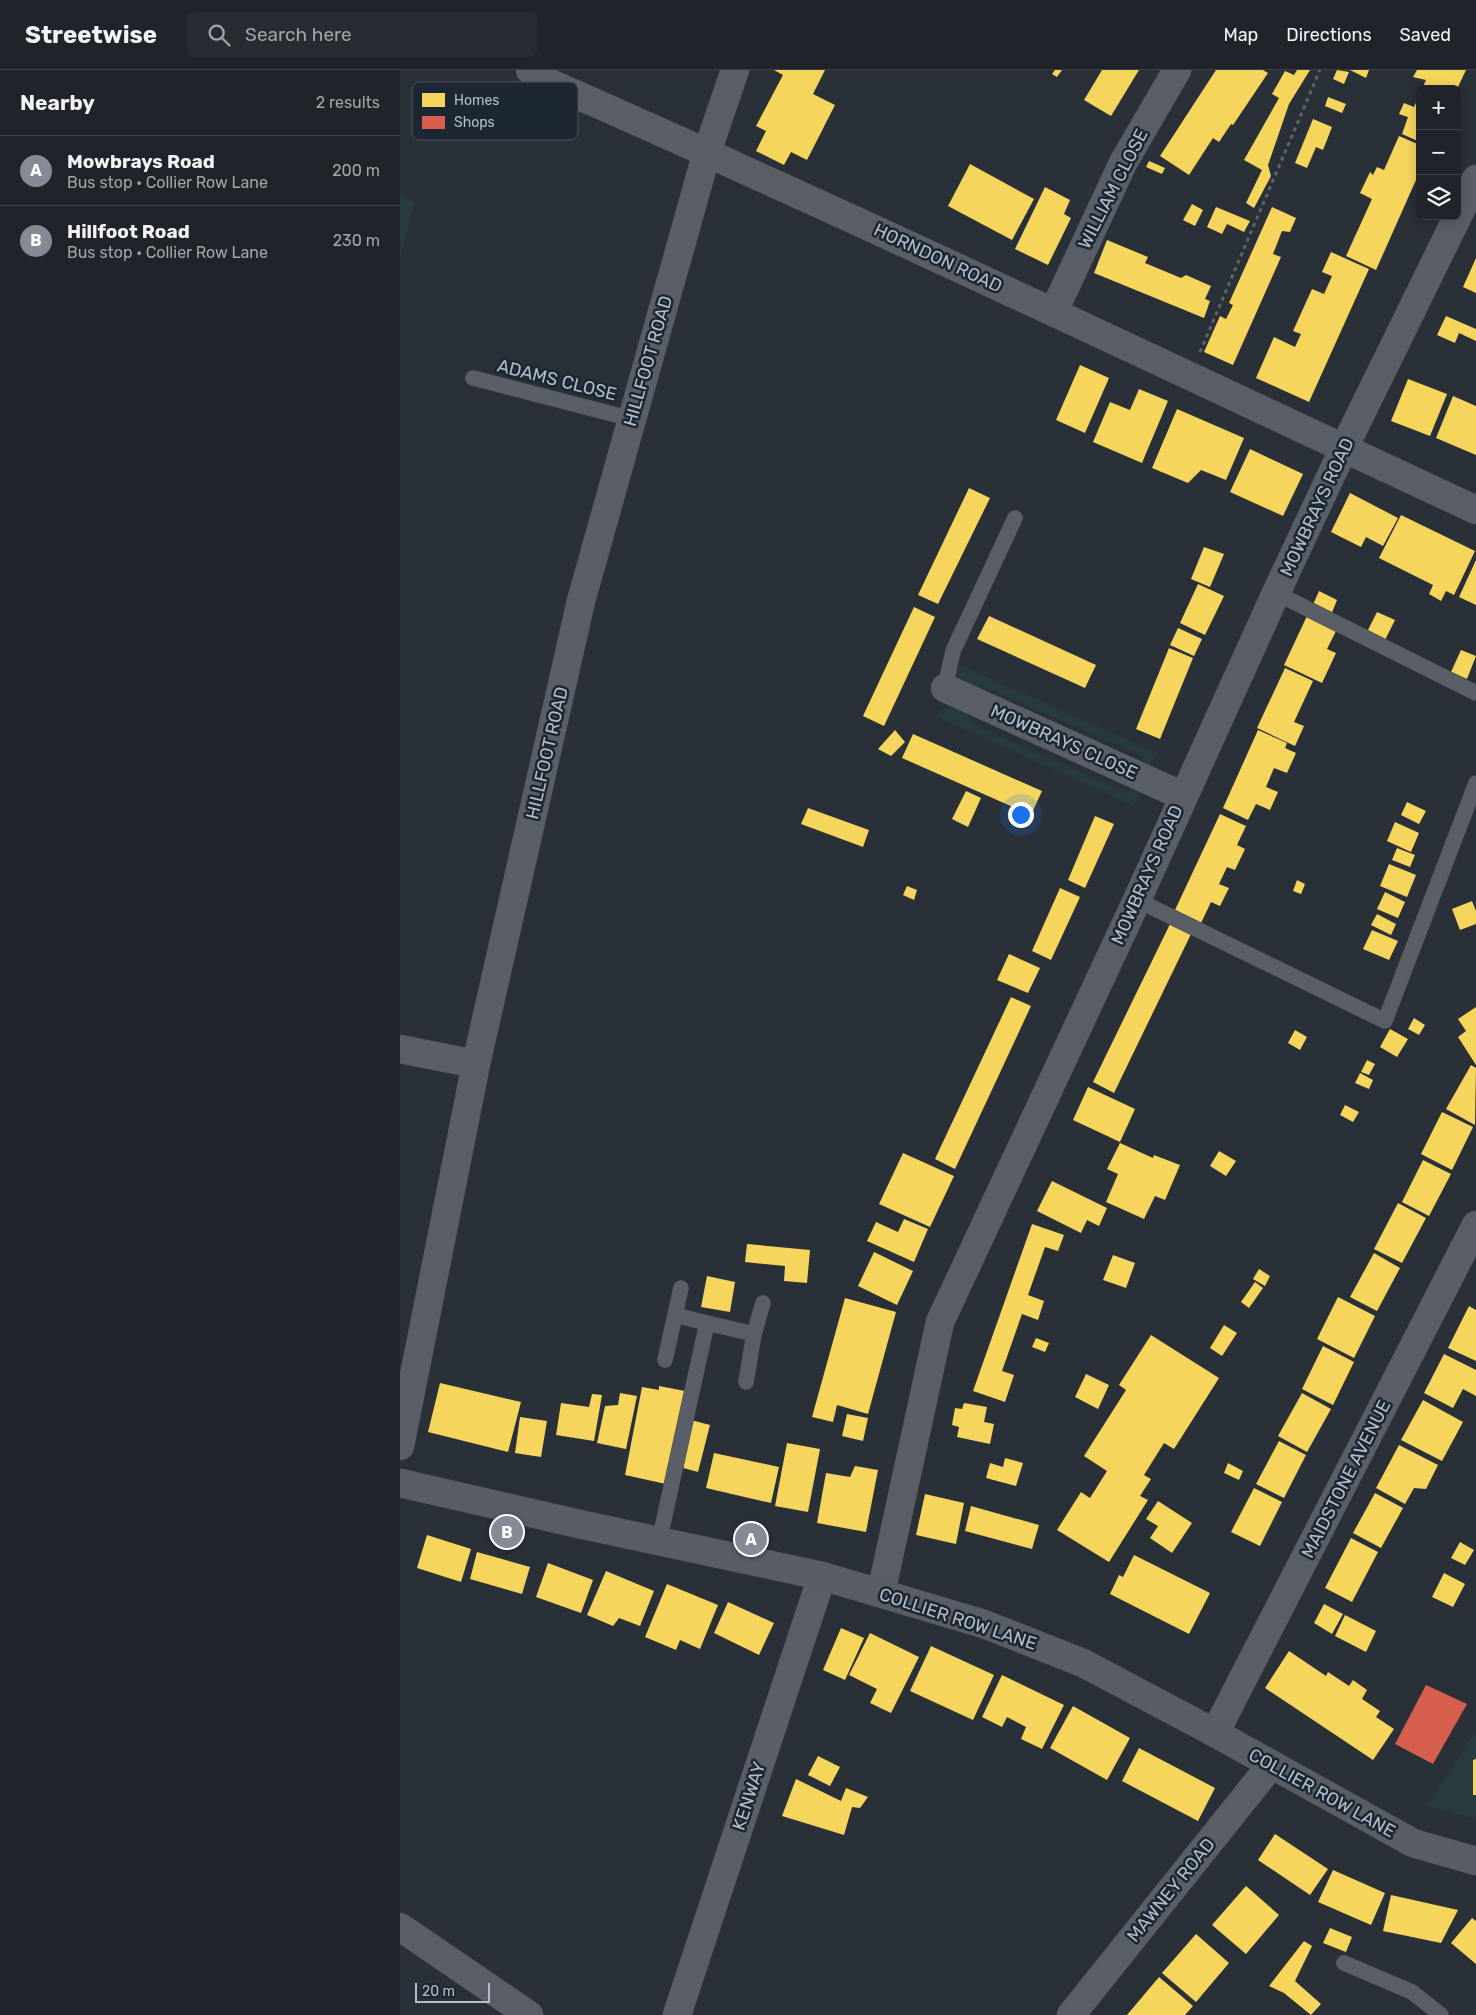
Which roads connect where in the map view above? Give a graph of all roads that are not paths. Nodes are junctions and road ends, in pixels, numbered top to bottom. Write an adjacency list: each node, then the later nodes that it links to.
1 (530, 70): 4 (street, HORNDON ROAD)
2 (735, 70): 6 (street, HILLFOOT ROAD)
3 (1177, 70): 8 (street, WILLIAM CLOSE)
4 (548, 82)
5 (578, 95): 6 (street, HORNDON ROAD)
6 (707, 152): 8 (street, HORNDON ROAD); 10 (street, HILLFOOT ROAD)
7 (1474, 190): 11 (street, MOWBRAYS ROAD)
8 (1054, 311): 11 (street, HORNDON ROAD)
9 (473, 378): 10 (lane, ADAMS CLOSE)
10 (632, 419): 21 (street, HILLFOOT ROAD)
11 (1344, 448): 12 (street, HORNDON ROAD); 14 (street, MOWBRAYS ROAD)
12 (1476, 510)
13 (1014, 518): 15 (lane)
14 (1276, 593): 16 (lane); 18 (street, MOWBRAYS ROAD)
15 (944, 688): 18 (street, MOWBRAYS CLOSE)
16 (1476, 693)
17 (1476, 783): 19 (lane)
18 (1183, 796): 19 (street, MOWBRAYS ROAD)
19 (1137, 900): 34 (street, MOWBRAYS ROAD)
20 (400, 1049): 21 (street)
21 (476, 1064): 30 (street, HILLFOOT ROAD)
22 (1476, 1225): 35 (street, MAIDSTONE AVENUE)
23 (681, 1288): 25 (lane)
24 (763, 1304): 27 (lane)
25 (675, 1315): 26 (lane); 28 (lane)
26 (707, 1323): 27 (lane); 32 (lane)
27 (754, 1334): 29 (lane)
28 (665, 1360)
29 (746, 1382)
30 (400, 1446)
31 (400, 1483): 32 (main road, COLLIER ROW LANE)
32 (659, 1542): 33 (main road, COLLIER ROW LANE)
33 (822, 1576): 34 (main road, COLLIER ROW LANE); 41 (street, KENWAY)
34 (881, 1593): 35 (main road, COLLIER ROW LANE)
35 (1215, 1733): 36 (main road, COLLIER ROW LANE)
36 (1271, 1765): 37 (main road, COLLIER ROW LANE); 42 (street, MAWNEY ROAD)
37 (1476, 1861)
38 (400, 1927): 40 (street)
39 (1344, 1963): 43 (lane)
40 (529, 2015)
41 (677, 2015)
42 (1071, 2015)
43 (1441, 2015)

